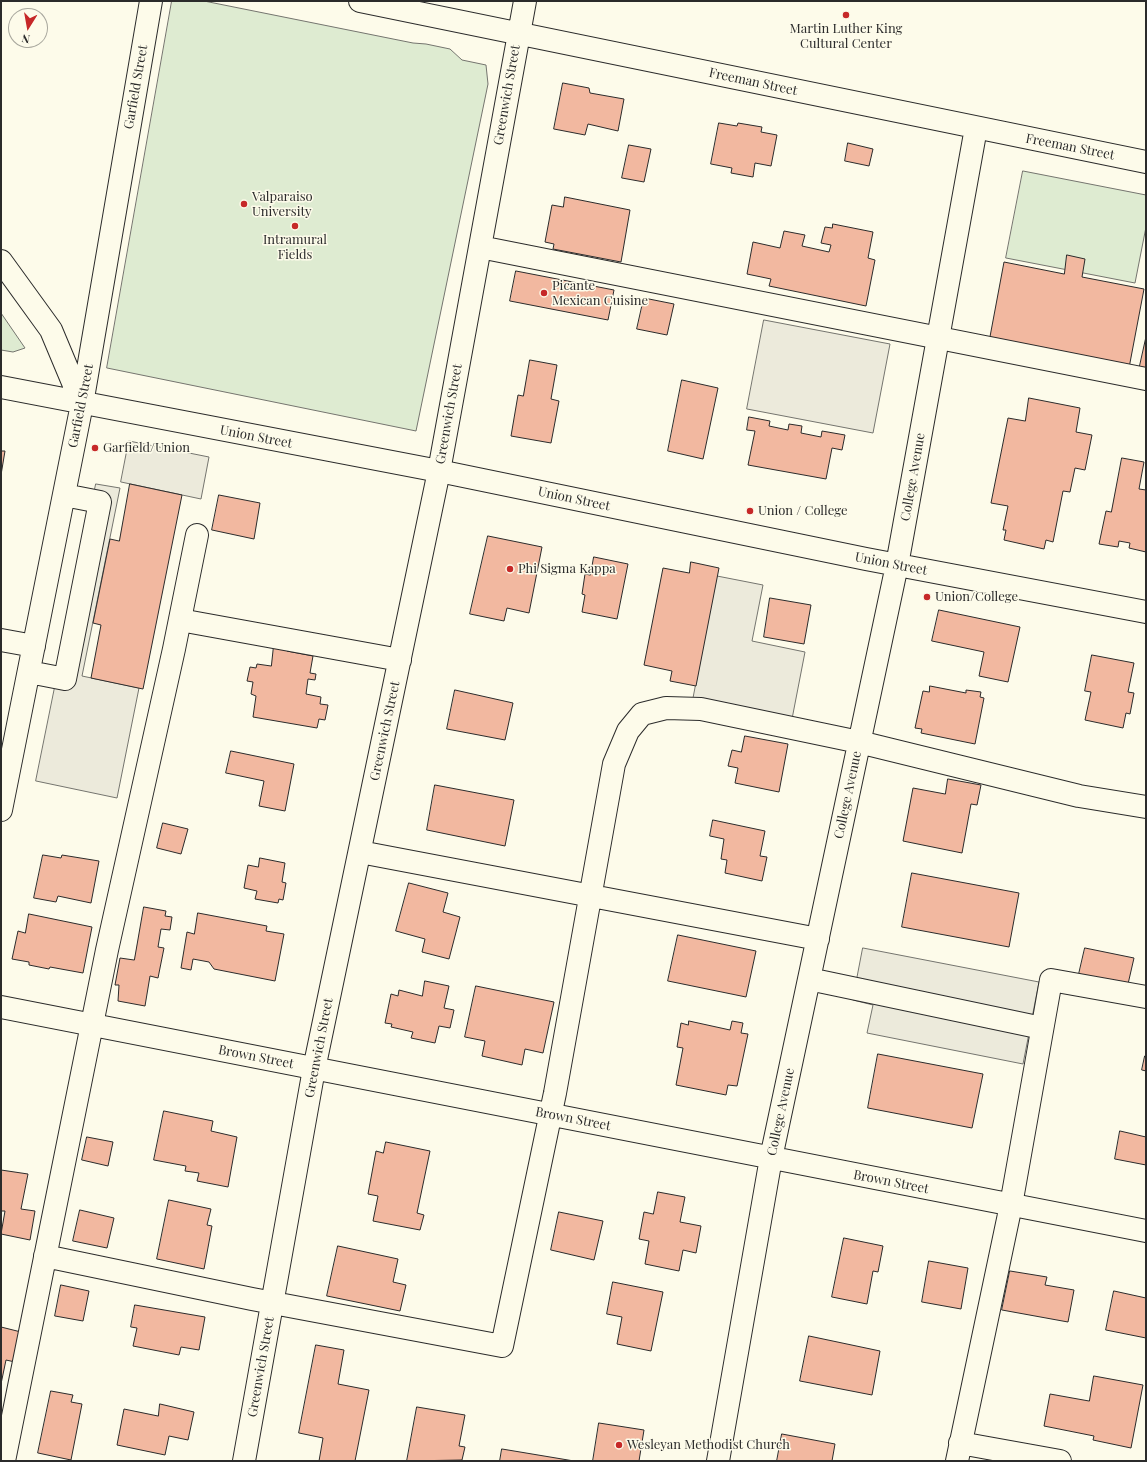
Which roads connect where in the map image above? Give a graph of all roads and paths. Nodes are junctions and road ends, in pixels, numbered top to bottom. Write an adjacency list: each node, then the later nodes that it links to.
1 (151, 1): 13 (street, Garfield Street)
2 (360, 1): 4 (street, Freeman Street)
3 (525, 1): 5 (street, Greenwich Street)
4 (391, 4): 5 (street, Freeman Street)
5 (518, 33): 6 (street, Freeman Street); 8 (street, Greenwich Street)
6 (976, 128): 7 (street, Freeman Street); 10 (street, College Avenue)
7 (1146, 162)
8 (480, 247): 10 (street); 14 (street, Greenwich Street)
9 (1, 261): 13 (street)
10 (938, 339): 11 (street); 17 (street, College Avenue)
11 (1146, 379)
12 (1, 387): 13 (street, Union Street)
13 (82, 404): 14 (street, Union Street); 15 (street, Garfield Street)
14 (439, 471): 17 (street, Union Street); 22 (street, Greenwich Street)
15 (64, 495): 21 (street, Garfield Street); 23 (street)
16 (196, 535): 19 (street)
17 (897, 565): 18 (street, Union Street); 24 (street, College Avenue)
18 (1146, 612)
19 (180, 620): 22 (street); 33 (street)
20 (1, 640): 21 (street)
21 (34, 646): 23 (street, Garfield Street)
22 (400, 660): 27 (street, Greenwich Street)
23 (28, 672): 26 (street, Garfield Street)
24 (859, 742): 25 (street); 28 (street); 29 (street, College Avenue)
25 (1146, 807)
26 (1, 810)
27 (360, 852): 28 (street); 35 (street, Greenwich Street)
28 (590, 896): 29 (street); 36 (street)
29 (818, 939): 30 (street, College Avenue)
30 (809, 979): 34 (street); 37 (street, College Avenue)
31 (1146, 997): 34 (street)
32 (1, 1007): 33 (street, Brown Street)
33 (92, 1026): 35 (street, Brown Street); 40 (street)
34 (1042, 1028): 38 (street)
35 (314, 1069): 36 (street, Brown Street); 41 (street, Greenwich Street)
36 (550, 1115): 37 (street, Brown Street); 41 (street)
37 (771, 1158): 38 (street, Brown Street); 45 (street, College Avenue)
38 (1010, 1205): 39 (street, Brown Street); 42 (street)
39 (1146, 1231)
40 (45, 1256): 41 (street); 43 (street)
41 (272, 1303): 44 (street, Greenwich Street)
42 (959, 1452): 46 (street)
43 (4, 1461)
44 (244, 1461)
45 (718, 1461)
46 (1060, 1461)

